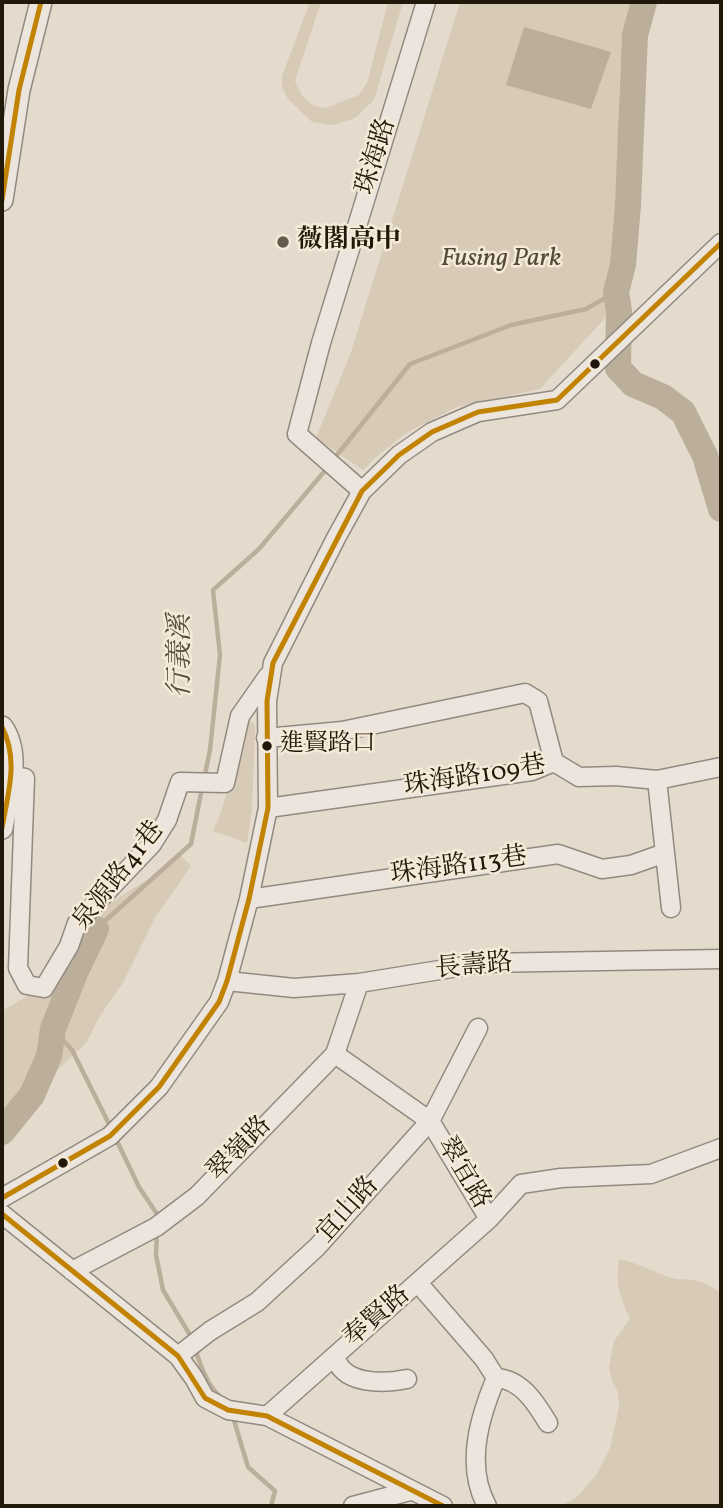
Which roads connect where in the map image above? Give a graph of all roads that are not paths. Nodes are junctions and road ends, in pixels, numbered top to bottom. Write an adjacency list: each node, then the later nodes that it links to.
1 (41, 2): 3 (street)
2 (426, 2): 6 (street, 珠海路)
3 (8, 127): 4 (street)
4 (2, 200)
5 (721, 243): 6 (street)
6 (362, 491): 7 (street)
7 (270, 674): 9 (street); 12 (street, 泉源路41巷)
8 (2, 727): 12 (street)
9 (266, 738): 10 (street); 14 (street)
10 (554, 762): 13 (street, 珠海路109巷); 14 (street, 珠海路109巷)
11 (721, 767): 13 (street, 珠海路109巷)
12 (11, 776): 15 (street)
13 (657, 780): 16 (street)
14 (268, 808): 17 (street)
15 (2, 828)
16 (665, 853): 17 (street, 珠海路113巷); 18 (street)
17 (249, 899): 20 (street)
18 (670, 908)
19 (721, 960): 21 (street, 長壽路)
20 (227, 981): 21 (street, 長壽路); 26 (street)
21 (359, 983): 23 (street, 翠嶺路)
22 (478, 1027): 24 (street, 宜山路)
23 (335, 1054): 24 (street, 翠宜路); 29 (street, 翠嶺路)
24 (430, 1121): 28 (street, 翠宜路); 31 (street, 宜山路)
25 (721, 1148): 28 (street, 翠宜路)
26 (2, 1198)
27 (2, 1214): 29 (street)
28 (489, 1219): 30 (street, 奉賢路)
29 (72, 1271): 31 (street)
30 (418, 1283): 32 (street, 奉賢路); 33 (street)
31 (178, 1356): 35 (street)
32 (335, 1356): 34 (street); 35 (street, 奉賢路)
33 (496, 1378): 36 (street); 40 (street)
34 (407, 1379)
35 (267, 1416): 37 (street)
36 (548, 1423)
37 (410, 1491): 38 (street); 39 (street)
38 (354, 1506)
39 (443, 1506)
40 (487, 1506)

